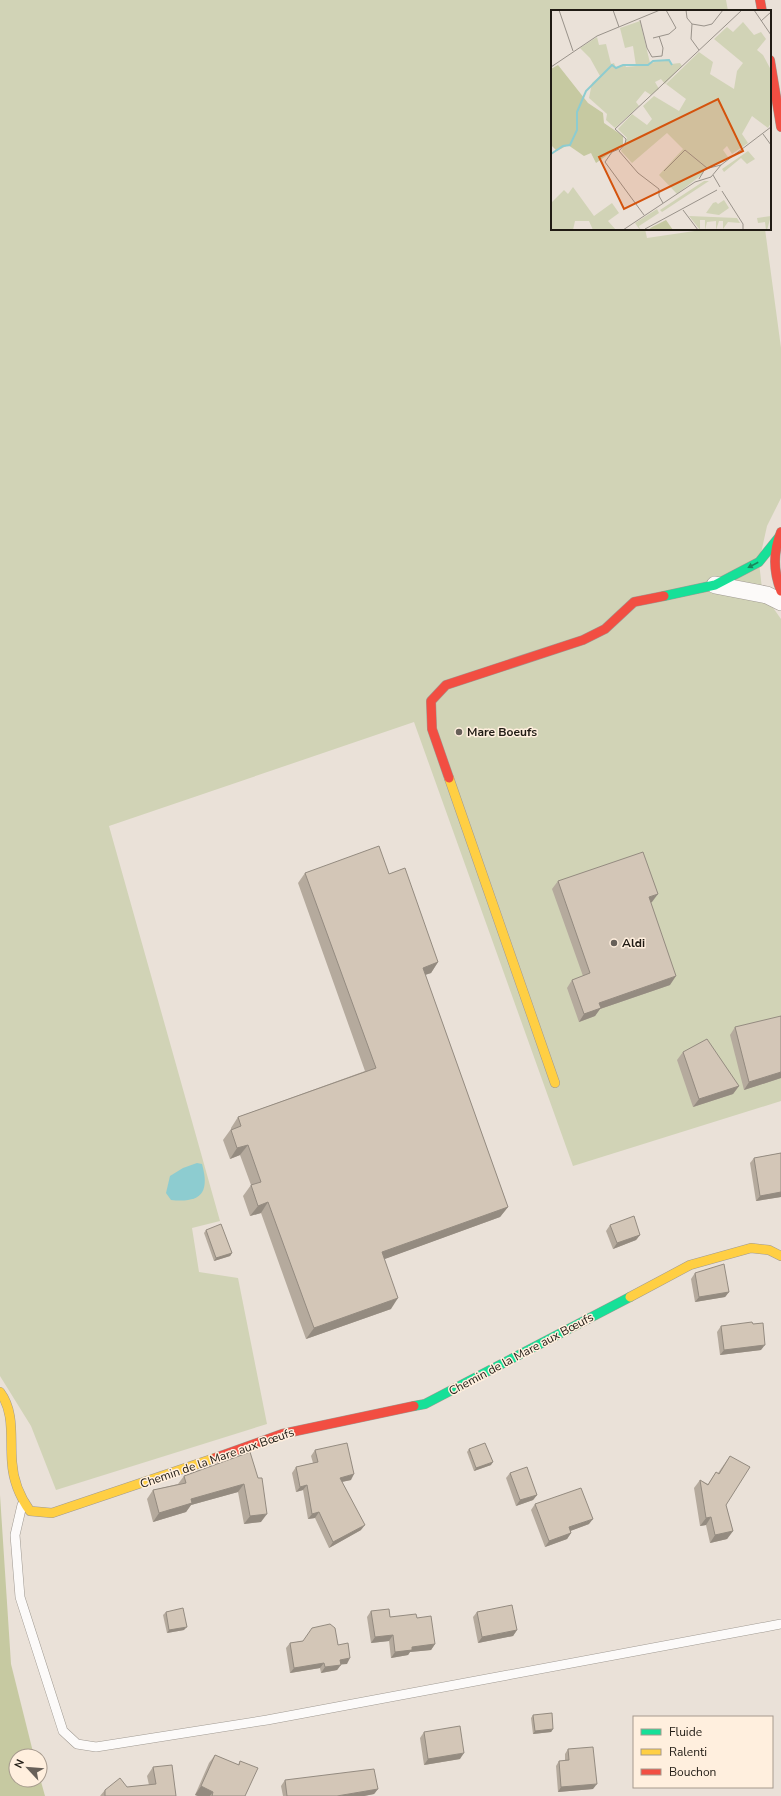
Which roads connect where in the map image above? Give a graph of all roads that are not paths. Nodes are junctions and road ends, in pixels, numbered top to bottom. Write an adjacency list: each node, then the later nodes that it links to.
1 (760, 0): 2 (street)
2 (762, 10)
3 (771, 66): 4 (street)
4 (781, 127)
5 (780, 534): 6 (street, one-way to 6); 7 (street)
6 (715, 586): 8 (street); 9 (street)
7 (781, 591)
8 (781, 602)
9 (555, 1083)
10 (781, 1256): 12 (street, Chemin de la Mare aux Bœufs)
11 (0, 1392): 12 (street)
12 (22, 1501): 13 (lane)
13 (781, 1624)

